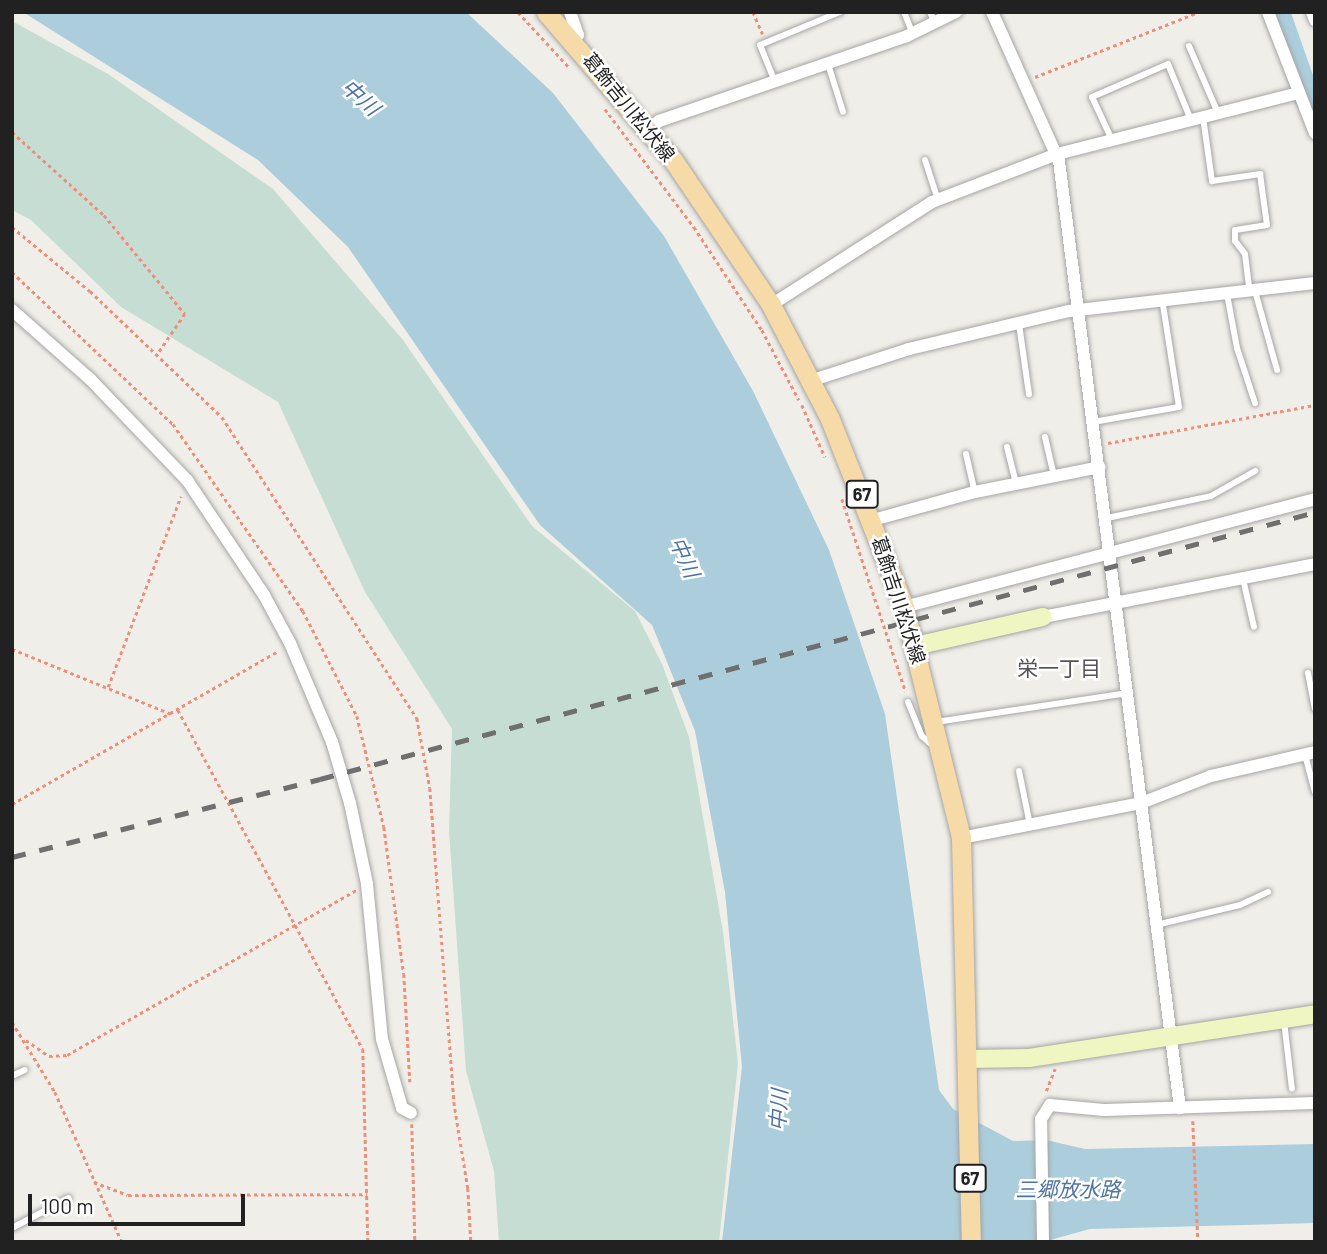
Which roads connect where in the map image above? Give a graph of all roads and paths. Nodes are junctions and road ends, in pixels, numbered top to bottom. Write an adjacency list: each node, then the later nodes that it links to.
1 (518, 12): 19 (path)
2 (546, 12): 15 (main road, 葛飾吉川松伏線 / 67)
3 (570, 12): 15 (street)
4 (753, 12): 16 (path)
5 (841, 12): 16 (lane)
6 (904, 12): 14 (lane)
7 (956, 12): 12 (street)
8 (992, 12): 21 (street)
9 (1198, 12): 21 (path)
10 (1268, 12): 22 (street)
11 (1312, 12): 13 (street)
12 (932, 18): 14 (street)
13 (1315, 20)
14 (912, 34): 18 (street)
15 (574, 40): 27 (main road, 葛飾吉川松伏線 / 67)
16 (767, 43): 20 (lane)
17 (1189, 46): 25 (lane)
18 (828, 64): 20 (street); 24 (lane)
19 (572, 70)
20 (775, 82): 27 (street)
21 (1023, 82): 31 (street)
22 (1298, 93): 25 (street); 29 (street)
23 (598, 99): 55 (path)
24 (843, 112)
25 (1218, 113): 26 (street)
26 (1197, 118): 30 (street); 30 (lane); 37 (lane)
27 (648, 129): 40 (main road, 葛飾吉川松伏線 / 67)
28 (12, 132): 44 (path)
29 (1315, 133)
30 (1112, 139): 31 (street)
31 (1057, 153): 33 (street); 41 (street)
32 (925, 160): 33 (lane)
33 (938, 200): 40 (street)
34 (12, 227): 44 (path)
35 (12, 272): 105 (path)
36 (1315, 283): 37 (street)
37 (1252, 289): 38 (street); 45 (lane)
38 (1226, 292): 39 (street); 48 (lane)
39 (1162, 299): 41 (street); 50 (lane)
40 (771, 305): 46 (main road, 葛飾吉川松伏線 / 67)
41 (1079, 309): 43 (street); 50 (street)
42 (12, 310): 59 (street)
43 (1018, 322): 46 (street); 47 (lane)
44 (157, 355): 120 (path)
45 (1277, 370)
46 (813, 380): 65 (main road, 葛飾吉川松伏線 / 67)
47 (1028, 394)
48 (1255, 403)
49 (1315, 404): 52 (path)
50 (1094, 422): 52 (street)
51 (1045, 438): 58 (lane)
52 (1097, 445): 56 (street)
53 (1007, 447): 60 (lane)
54 (967, 454): 61 (lane)
55 (827, 461)
56 (1100, 467): 58 (street); 64 (street)
57 (1255, 471): 64 (lane)
58 (1054, 475): 60 (street)
59 (187, 480): 73 (street); 77 (path)
60 (1016, 483): 61 (street)
61 (975, 492): 65 (street)
62 (841, 498): 79 (path)
63 (1315, 499): 66 (street)
64 (1107, 518): 66 (street)
65 (873, 520): 70 (main road, 葛飾吉川松伏線 / 67)
66 (1111, 553): 69 (street); 70 (street)
67 (1315, 564): 68 (street)
68 (1243, 579): 69 (street); 72 (lane)
69 (1117, 604): 71 (street); 78 (street)
70 (904, 607): 74 (main road, 葛飾吉川松伏線 / 67)
71 (1043, 617): 74 (street)
72 (1254, 627)
73 (290, 643): 81 (path); 92 (street)
74 (915, 646): 83 (main road, 葛飾吉川松伏線 / 67)
75 (12, 649): 77 (path)
76 (1308, 673): 80 (lane)
77 (108, 687): 82 (path)
78 (1128, 693): 83 (lane); 88 (street)
79 (908, 702): 84 (lane)
80 (1315, 708)
81 (178, 710): 82 (path); 94 (path)
82 (171, 714): 89 (path)
83 (936, 722): 84 (main road, 葛飾吉川松伏線 / 67)
84 (941, 743): 91 (main road, 葛飾吉川松伏線 / 67)
85 (1310, 753): 87 (lane); 88 (street)
86 (1020, 771): 90 (lane)
87 (1315, 792)
88 (1141, 803): 90 (street); 95 (street)
89 (12, 804)
90 (1030, 825): 91 (street)
91 (961, 838): 102 (main road, 葛飾吉川松伏線 / 67)
92 (367, 884): 94 (path); 110 (street)
93 (1268, 892): 95 (lane)
94 (297, 924): 100 (path); 113 (path)
95 (1156, 925): 99 (street)
96 (1315, 1014): 97 (street)
97 (1283, 1020): 99 (street); 106 (lane)
98 (12, 1022): 100 (path)
99 (1171, 1037): 101 (street); 109 (street)
100 (26, 1040): 112 (path)
101 (1062, 1053): 102 (street); 107 (path)
102 (968, 1059): 121 (main road, 葛飾吉川松伏線 / 67)
103 (24, 1070): 104 (lane)
104 (12, 1076)
105 (410, 1085)
106 (1292, 1089)
107 (1048, 1096)
108 (1315, 1103): 109 (street)
109 (1180, 1108): 122 (street)
110 (411, 1113): 119 (path)
111 (1193, 1123): 116 (path)
112 (94, 1182): 113 (path); 117 (path)
113 (367, 1194): 118 (path)
114 (69, 1198): 115 (lane)
115 (12, 1228)
116 (1198, 1241)
117 (122, 1242)
118 (368, 1242)
119 (415, 1242)
120 (471, 1242)
121 (971, 1242)
122 (1043, 1242)

